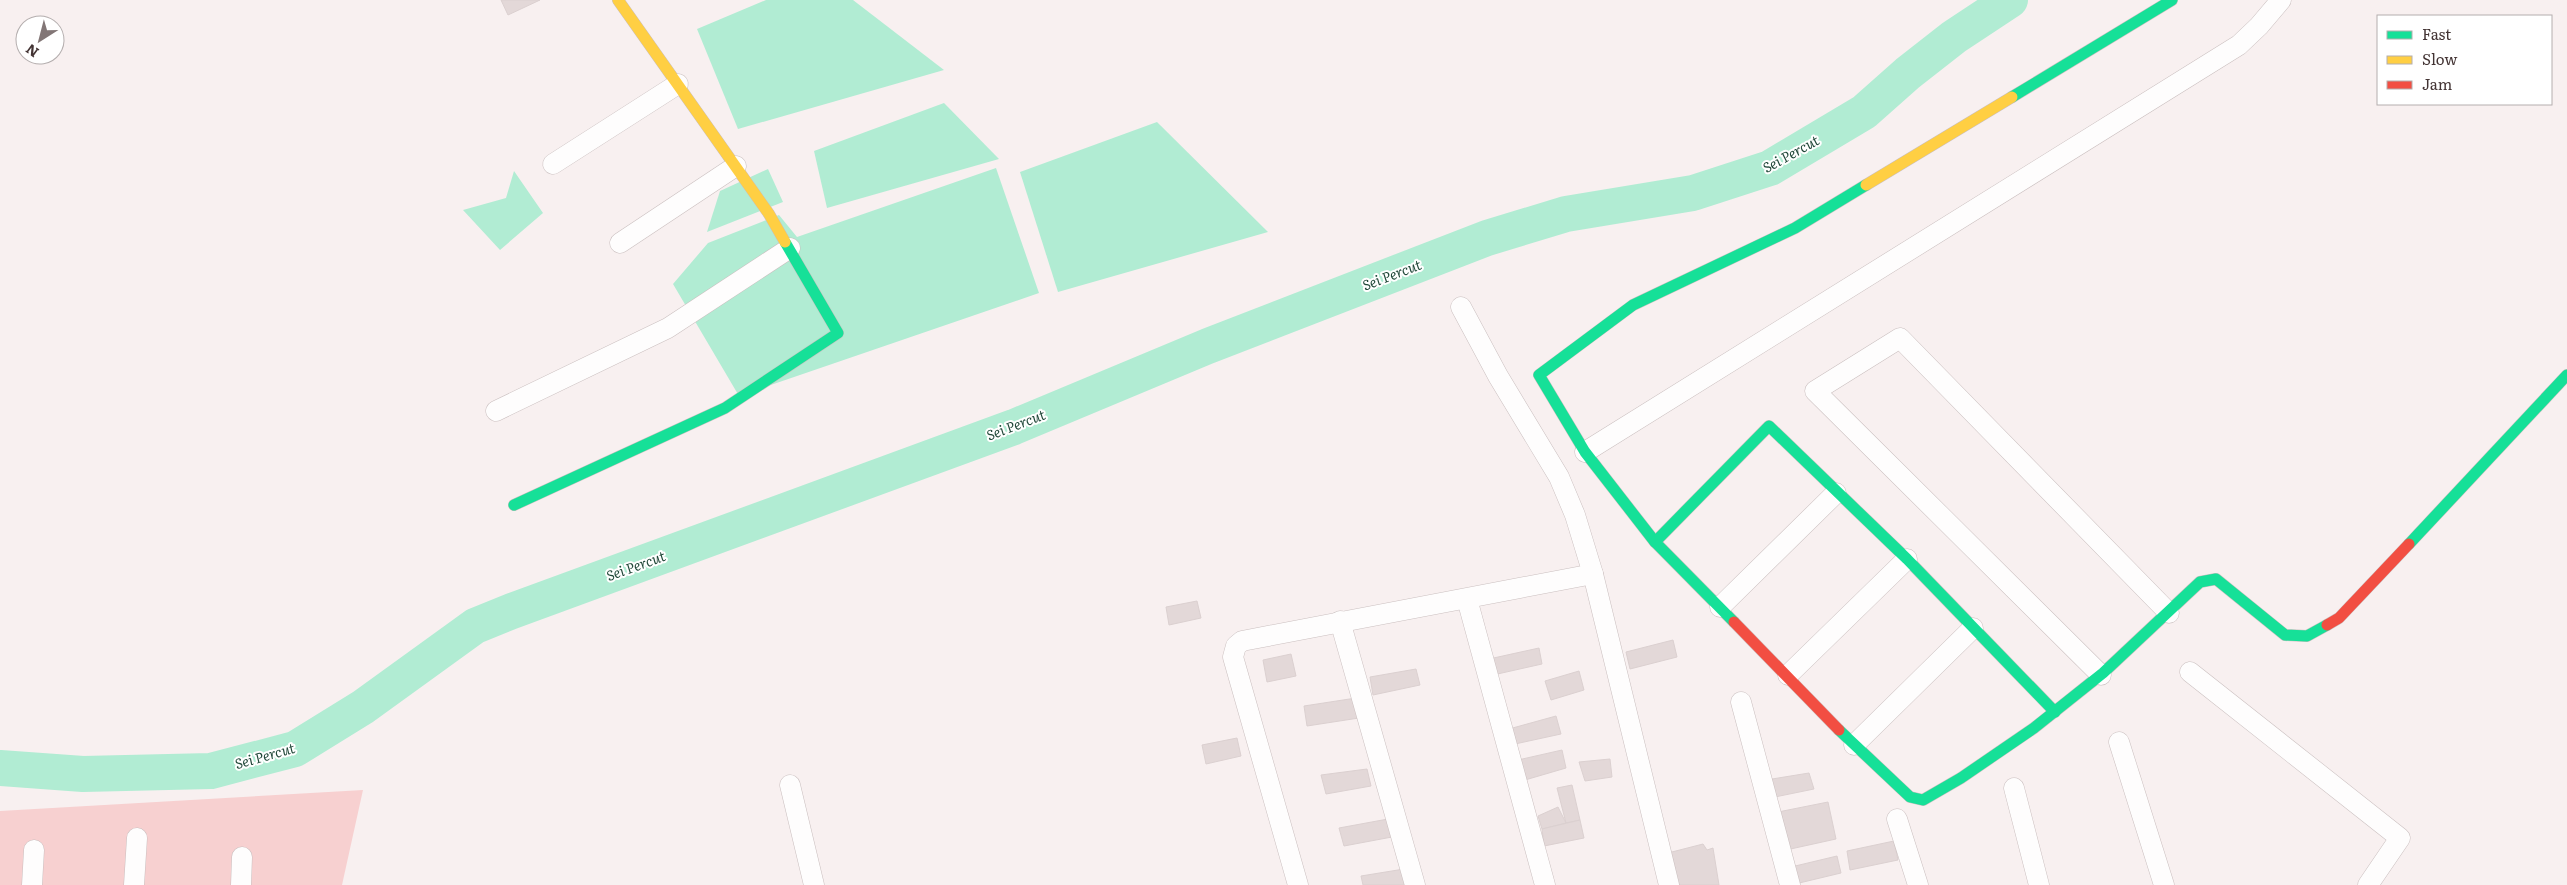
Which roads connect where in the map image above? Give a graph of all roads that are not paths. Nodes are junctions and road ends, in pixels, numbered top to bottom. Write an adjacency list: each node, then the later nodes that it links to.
1 (618, 0): 4 (street)
2 (2172, 0): 12 (street)
3 (2281, 0): 12 (street)
4 (678, 84): 5 (street); 6 (street)
5 (553, 164)
6 (736, 166): 7 (street); 8 (street)
7 (620, 243)
8 (790, 248): 11 (street); 14 (street)
9 (1461, 307): 17 (street)
10 (2567, 375): 20 (street)
11 (496, 410)
12 (1585, 452): 15 (street)
13 (1836, 493): 15 (street); 16 (street); 19 (street)
14 (514, 505)
15 (1655, 542): 19 (street)
16 (1907, 559): 22 (street); 24 (street)
17 (1593, 574): 18 (street); 43 (street)
18 (1467, 600): 21 (street); 42 (street)
19 (1720, 607): 24 (street)
20 (2169, 613): 25 (street); 25 (street)
21 (1340, 621): 40 (street); 41 (street)
22 (1972, 628): 27 (street); 29 (street)
23 (2190, 672): 48 (street)
24 (1788, 675): 29 (street)
25 (2101, 675): 27 (street)
26 (1741, 702): 44 (street)
27 (2055, 712): 29 (street)
28 (2119, 742): 47 (street)
29 (1854, 745)
30 (790, 785): 39 (street)
31 (2014, 788): 46 (street)
32 (1897, 819): 45 (street)
33 (137, 838): 37 (street)
34 (34, 850): 36 (street)
35 (242, 857): 38 (street)
36 (32, 885)
37 (134, 885)
38 (241, 885)
39 (814, 885)
40 (1298, 885)
41 (1415, 885)
42 (1545, 885)
43 (1670, 885)
44 (1790, 885)
45 (1918, 885)
46 (2039, 885)
47 (2164, 885)
48 (2368, 885)

